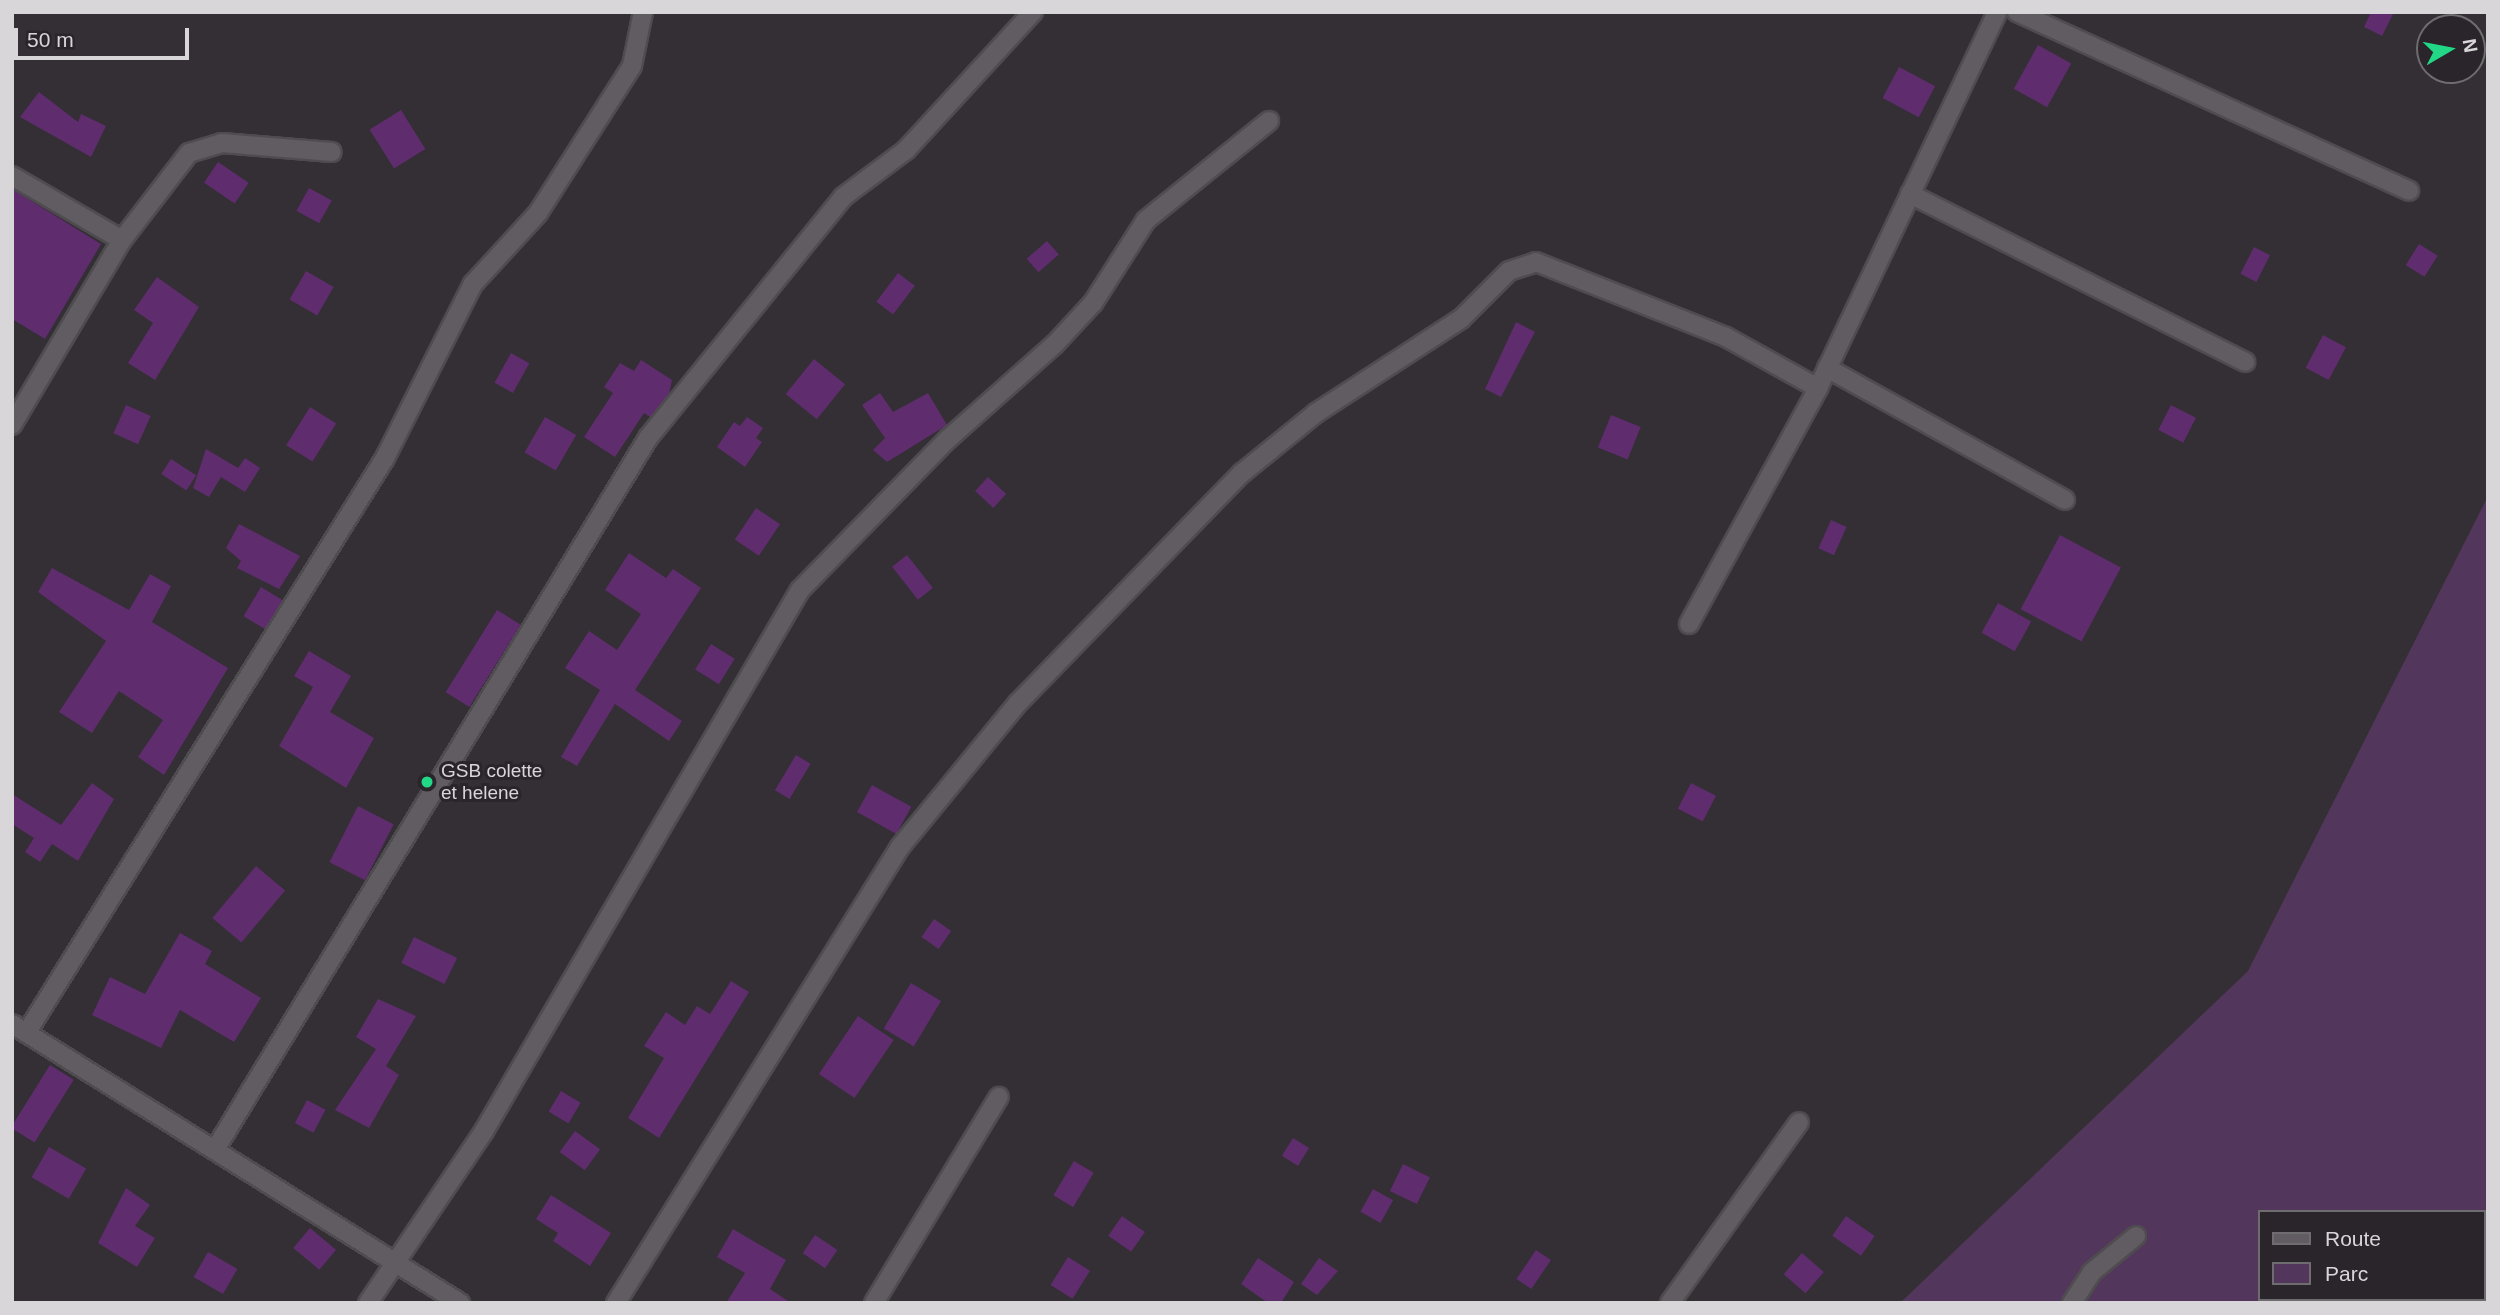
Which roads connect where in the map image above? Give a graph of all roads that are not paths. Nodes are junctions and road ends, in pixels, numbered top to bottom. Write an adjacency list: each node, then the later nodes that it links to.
1 (643, 12): 17 (street)
2 (1033, 12): 20 (street)
3 (1997, 12): 9 (street)
4 (2017, 12): 8 (street)
5 (1269, 121): 22 (street)
6 (332, 152): 10 (street)
7 (12, 176): 10 (street)
8 (2409, 191)
9 (1910, 194): 11 (street); 12 (street)
10 (121, 240): 14 (street)
11 (2245, 362)
12 (1827, 368): 13 (street); 15 (street)
13 (1818, 388): 16 (street); 25 (street)
14 (12, 425)
15 (2065, 500)
16 (1689, 624)
17 (19, 1028): 20 (street)
18 (999, 1097): 26 (street)
19 (1799, 1122): 27 (street)
20 (216, 1148): 22 (street)
21 (2136, 1236): 28 (street)
22 (392, 1261): 23 (street); 24 (street)
23 (368, 1303)
24 (460, 1303)
25 (616, 1303)
26 (874, 1303)
27 (1670, 1303)
28 (2073, 1303)

